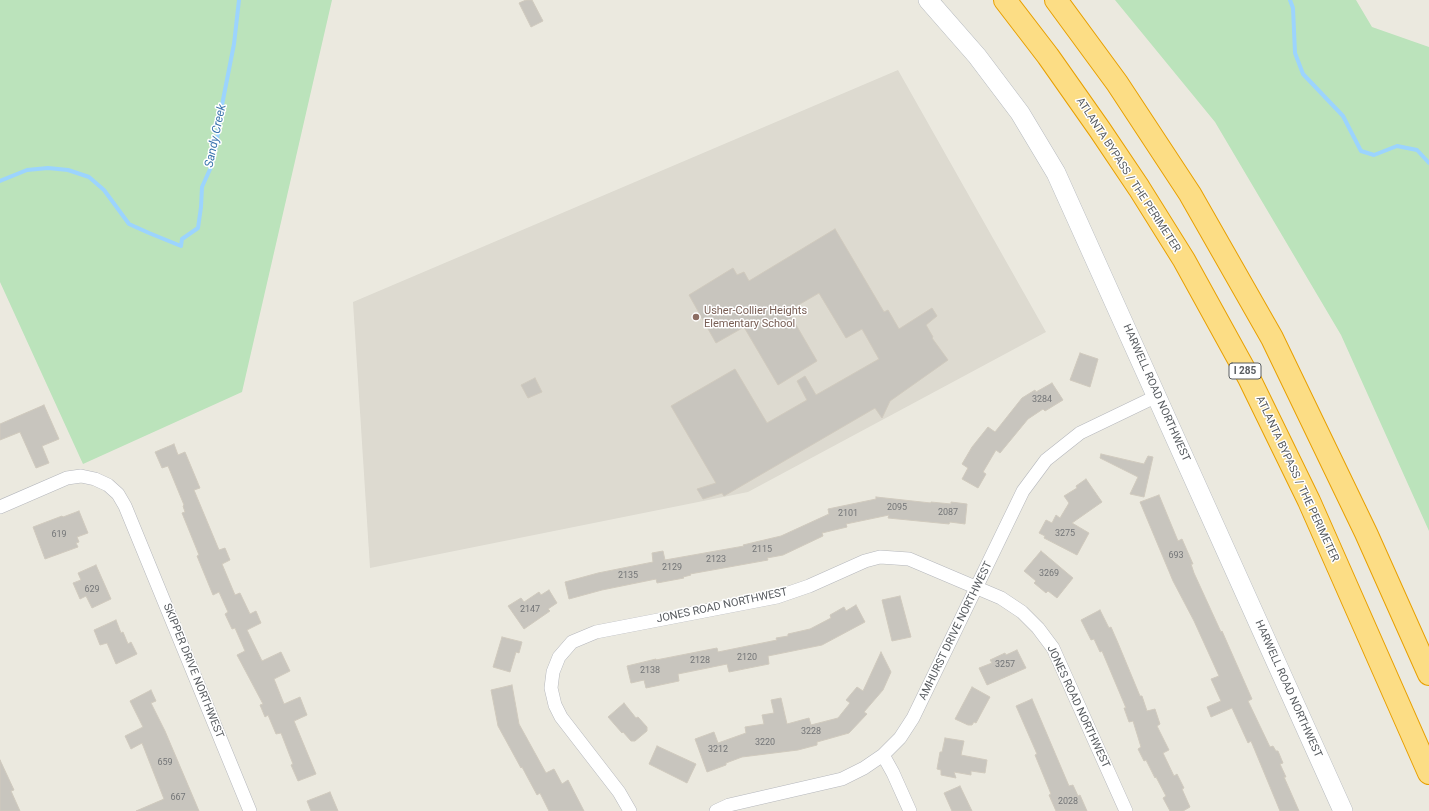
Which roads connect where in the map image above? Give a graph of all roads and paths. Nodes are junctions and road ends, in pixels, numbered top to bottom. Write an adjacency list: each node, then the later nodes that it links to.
1 (928, 0): 4 (street, HARWELL ROAD NORTHWEST)
2 (1005, 0): 9 (highway, ATLANTA BYPASS / THE PERIMETER / I 285)
3 (1056, 0): 7 (highway)
4 (1157, 396): 6 (street, AMHURST DRIVE NORTHWEST); 15 (street, HARWELL ROAD NORTHWEST)
5 (0, 507): 10 (street, SKIPPER DRIVE NORTHWEST)
6 (977, 587): 8 (street, AMHURST DRIVE NORTHWEST); 11 (street, JONES ROAD NORTHWEST); 14 (street, JONES ROAD NORTHWEST)
7 (1429, 674)
8 (883, 755): 12 (street, AMHURST DRIVE NORTHWEST); 13 (street)
9 (1429, 773)
10 (250, 811)
11 (630, 811)
12 (716, 811)
13 (910, 811)
14 (1126, 811)
15 (1342, 811)

